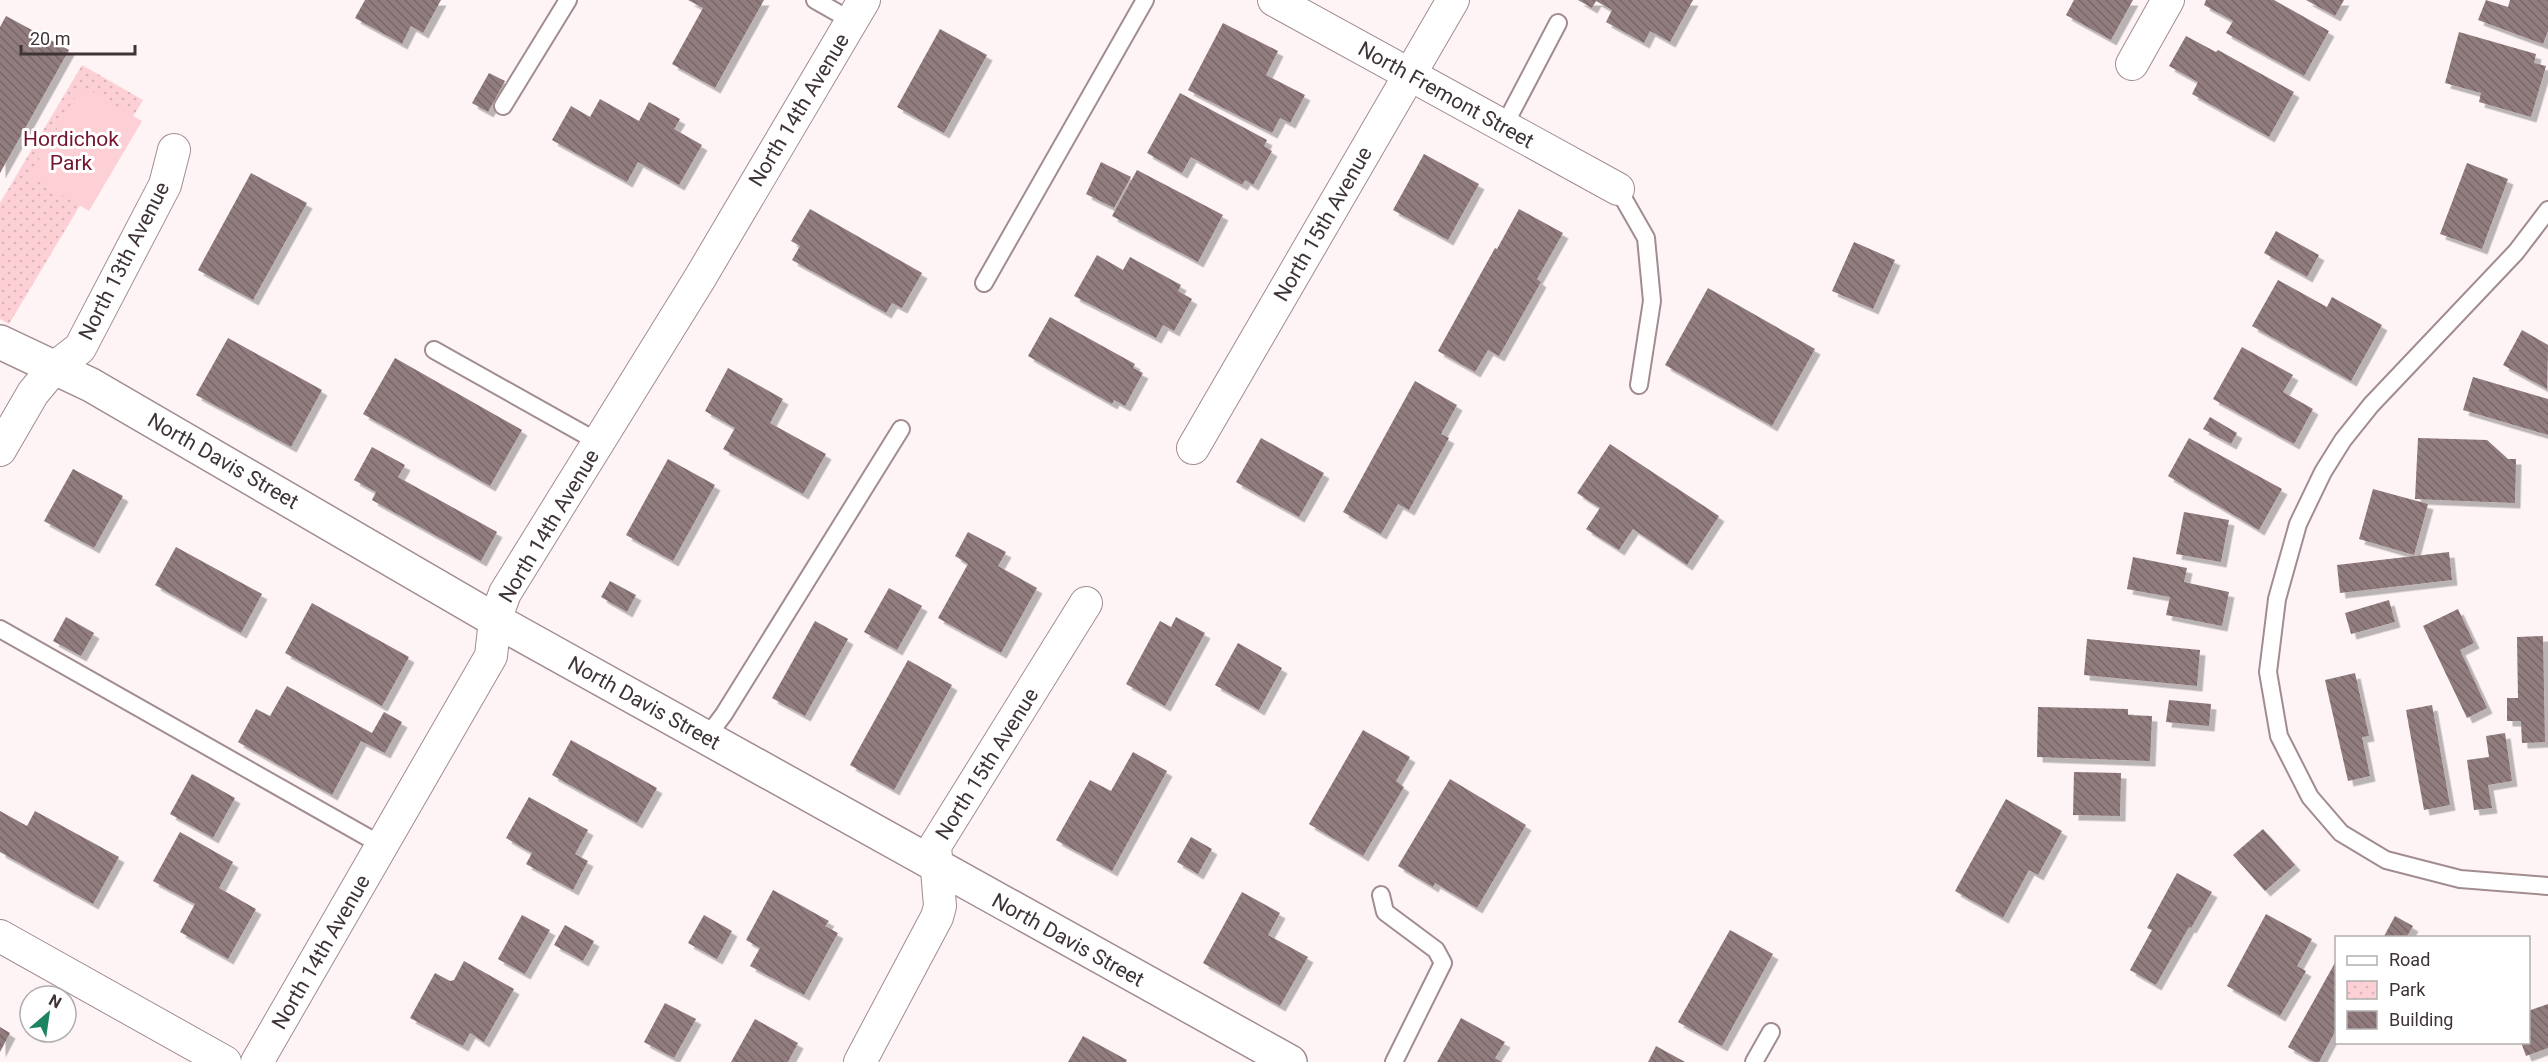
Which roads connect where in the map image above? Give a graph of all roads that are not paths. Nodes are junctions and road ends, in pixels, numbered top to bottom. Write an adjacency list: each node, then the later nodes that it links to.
1 (568, 0): 11 (lane)
2 (815, 0): 7 (lane)
3 (1145, 0): 16 (lane)
4 (1274, 0): 10 (street, North Fremont Street)
5 (1453, 0): 10 (street, North 15th Avenue)
6 (2168, 0): 9 (street)
7 (858, 10): 22 (street, North 14th Avenue)
8 (1558, 23): 12 (lane)
9 (2132, 64)
10 (1409, 75): 12 (street, North Fremont Street); 23 (street, North 15th Avenue)
11 (503, 106)
12 (1504, 126): 14 (street, North Fremont Street)
13 (174, 150): 19 (street, North 13th Avenue)
14 (1618, 189): 20 (lane)
15 (2548, 210): 31 (lane)
16 (984, 283)
17 (0, 342): 19 (street, North Davis Street)
18 (434, 350): 22 (lane)
19 (53, 369): 24 (street, North 13th Avenue); 26 (street, North Davis Street)
20 (1639, 385)
21 (901, 429): 28 (lane)
22 (598, 442): 26 (street, North 14th Avenue)
23 (1193, 448)
24 (0, 450)
25 (1086, 603): 30 (street, North 15th Avenue)
26 (495, 621): 28 (street, North Davis Street); 29 (street, North 14th Avenue)
27 (0, 629): 29 (lane)
28 (706, 738): 30 (street, North Davis Street)
29 (382, 846): 36 (street, North 14th Avenue)
30 (937, 868): 37 (street, North 15th Avenue); 38 (street, North Davis Street)
31 (2548, 886)
32 (1382, 895): 39 (lane)
33 (0, 936): 35 (street)
34 (1771, 1032): 40 (lane)
35 (225, 1062)
36 (258, 1062)
37 (860, 1062)
38 (1290, 1062)
39 (1394, 1062)
40 (1754, 1062)

